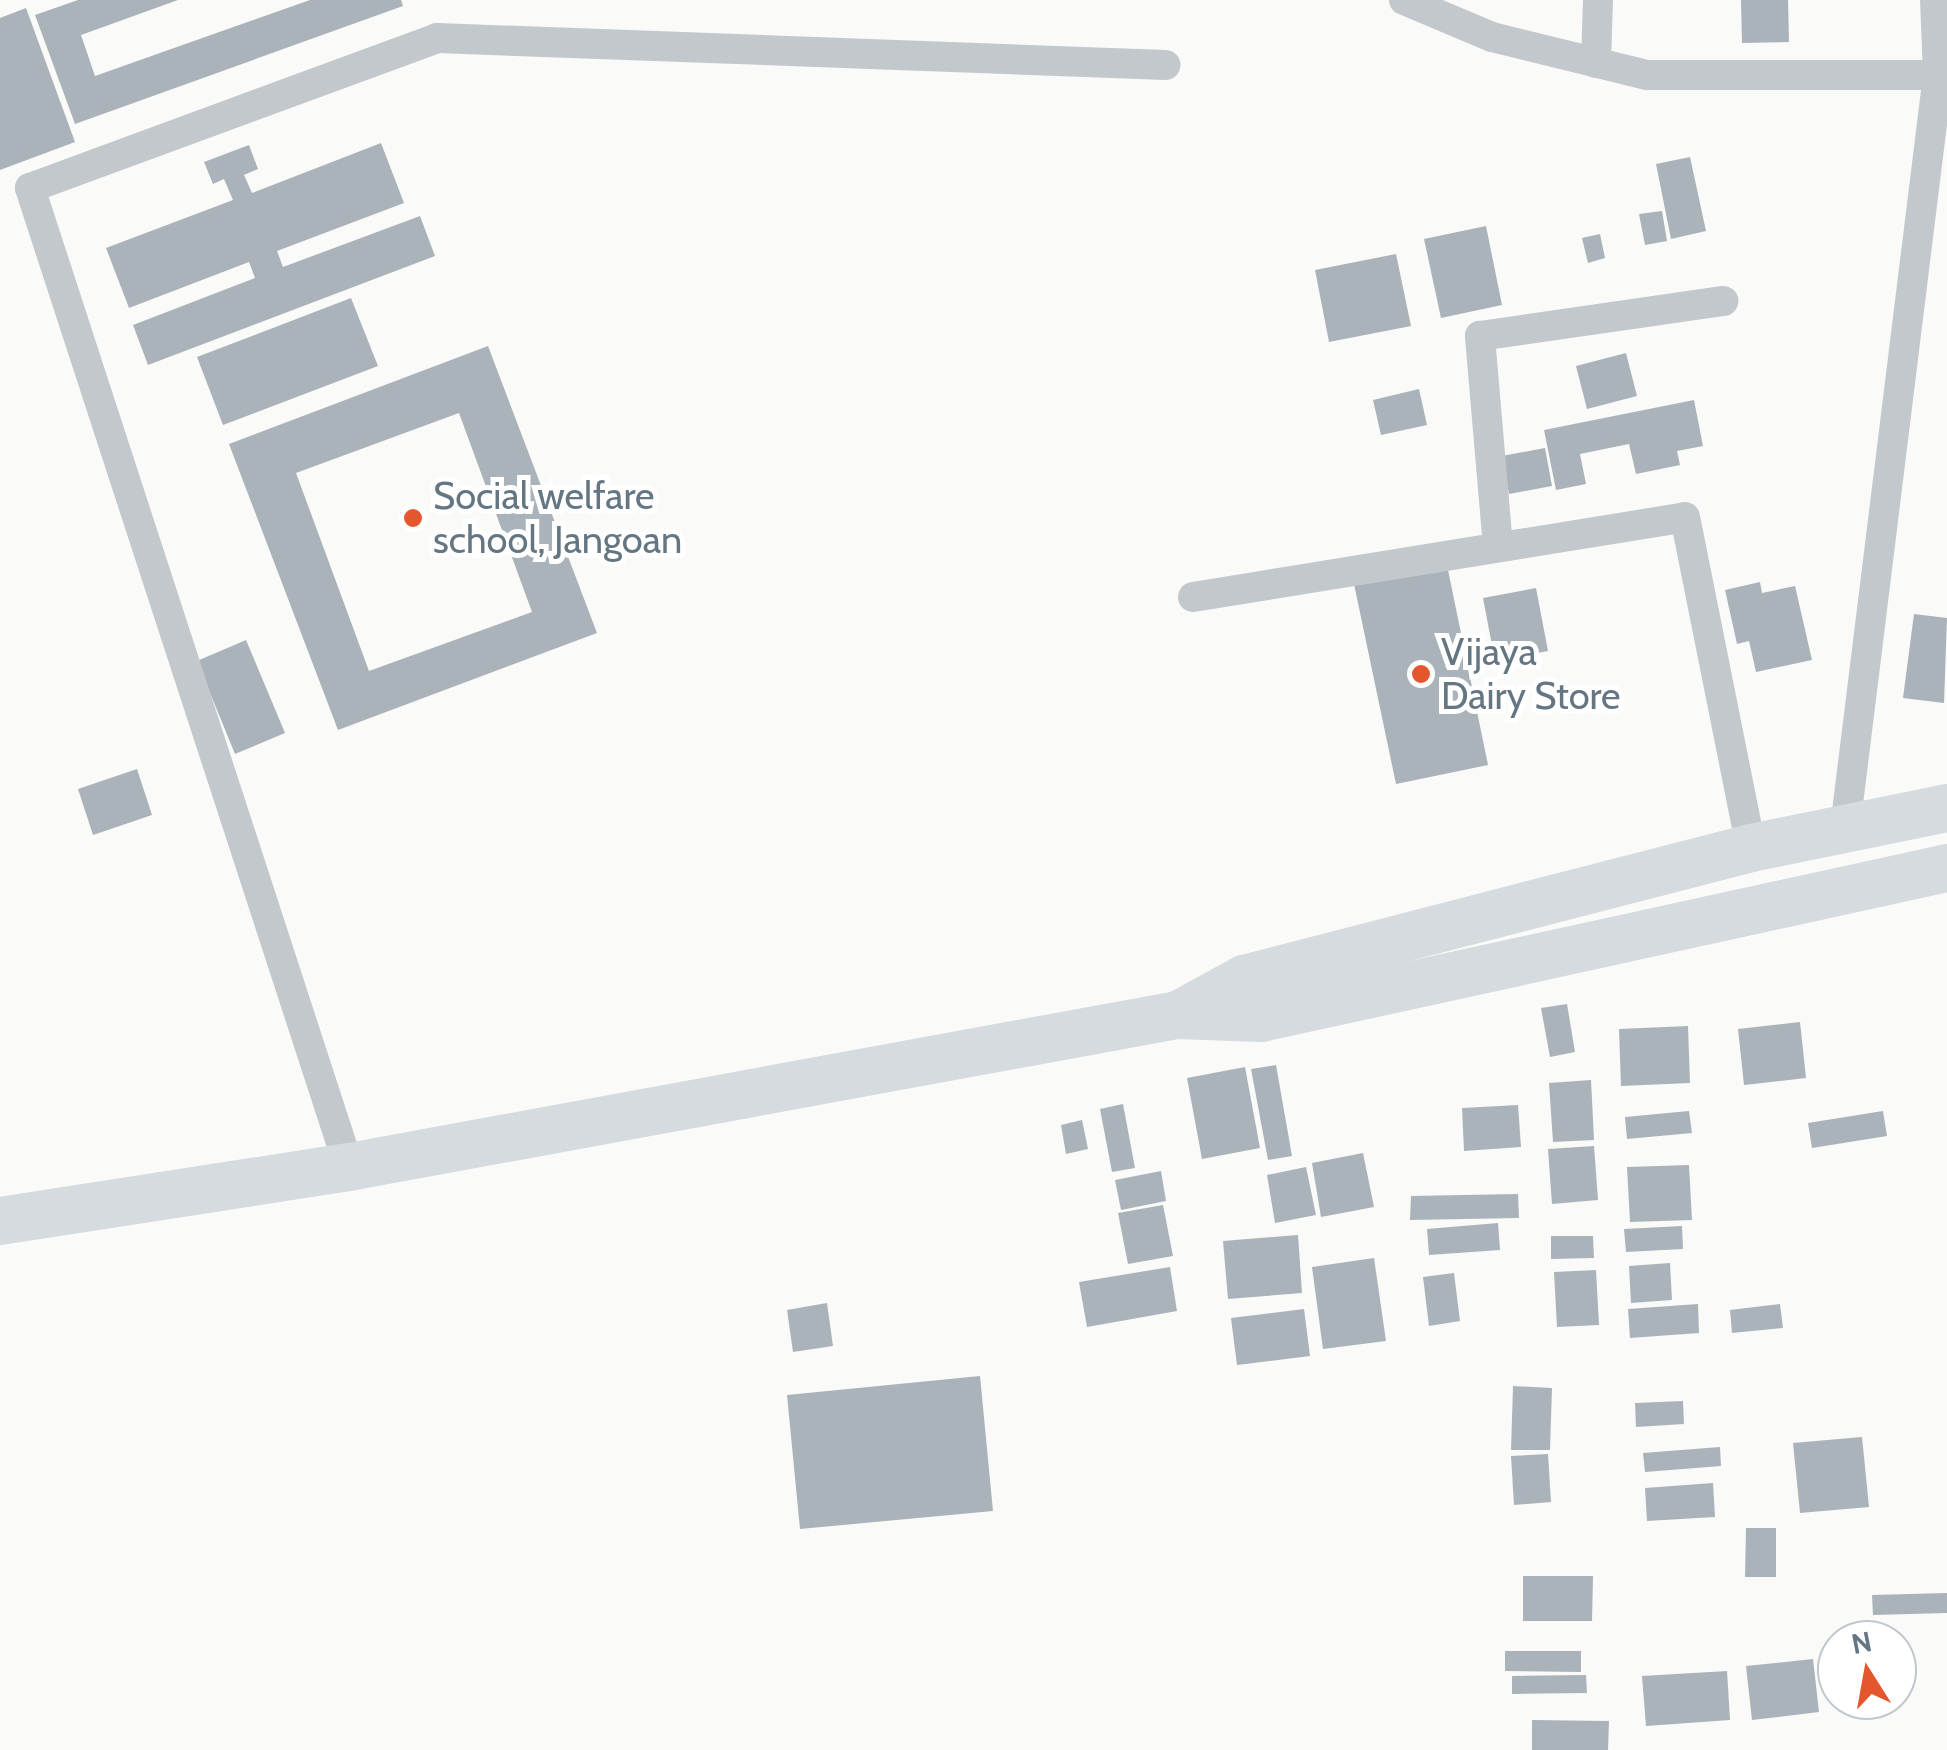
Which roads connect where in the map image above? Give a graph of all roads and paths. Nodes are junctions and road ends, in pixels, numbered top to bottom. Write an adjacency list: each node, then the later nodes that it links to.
1 (1404, 0): 4 (street)
2 (1598, 0): 4 (street)
3 (1935, 0): 6 (street)
4 (1596, 62): 6 (street)
5 (1165, 66): 15 (street)
6 (1938, 76): 11 (street)
7 (1724, 302): 8 (street)
8 (1498, 547): 9 (street); 12 (street)
9 (1192, 597)
10 (1947, 808): 11 (main road)
11 (1846, 828): 12 (main road)
12 (1751, 848): 14 (main road)
13 (1947, 868): 14 (main road)
14 (1177, 1016): 15 (main road)
15 (349, 1167): 16 (main road)
16 (0, 1221)

